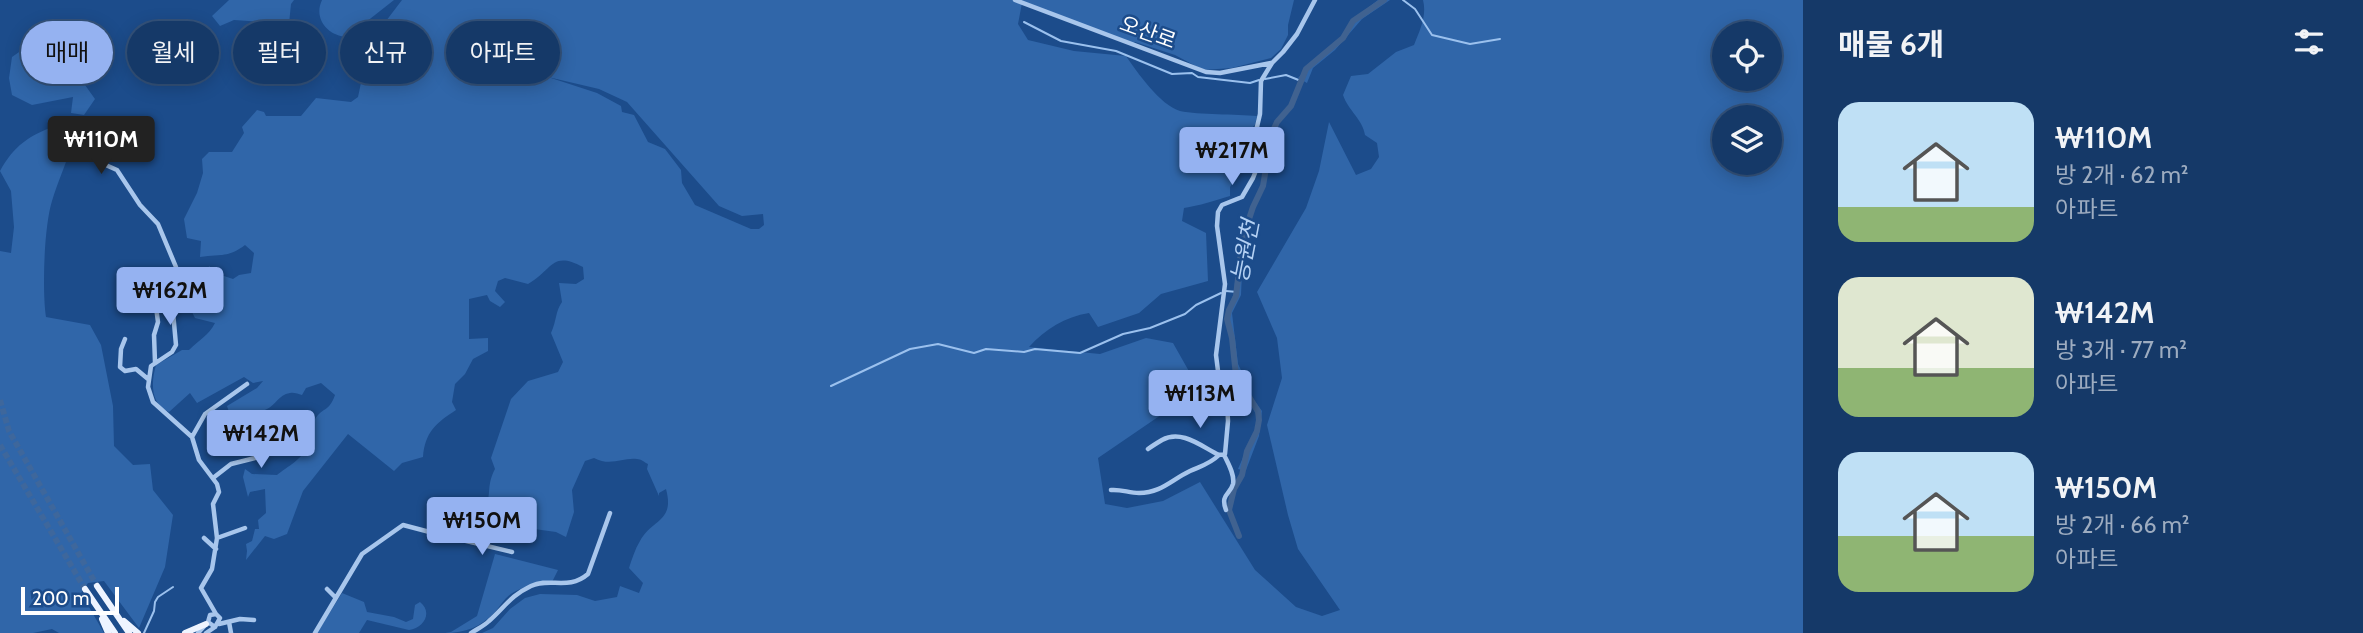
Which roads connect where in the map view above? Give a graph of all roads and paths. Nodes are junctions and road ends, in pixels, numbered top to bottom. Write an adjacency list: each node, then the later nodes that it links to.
1 (1015, 0): 3 (street, 오산로)
2 (1315, 0): 3 (street)
3 (1272, 63): 13 (street)
4 (81, 138): 7 (street)
5 (154, 292): 7 (street)
6 (125, 339): 8 (street)
7 (155, 363): 8 (street)
8 (149, 380): 11 (street)
9 (247, 384): 11 (street)
10 (295, 434): 14 (street)
11 (192, 437): 14 (street)
12 (1147, 449): 13 (street)
13 (1222, 455): 15 (street); 16 (street)
14 (213, 478): 21 (street)
15 (1111, 490)
16 (1226, 510)
17 (610, 513): 45 (street)
18 (245, 528): 21 (street)
19 (441, 535): 28 (street)
20 (204, 538): 23 (street)
21 (217, 538): 23 (street)
22 (458, 539): 24 (street)
23 (215, 549): 31 (street)
24 (512, 552)
25 (97, 586): 30 (main road)
26 (85, 589): 29 (main road)
27 (327, 589): 28 (street)
28 (335, 597): 44 (street)
29 (96, 605): 36 (main road); 37 (main road)
30 (111, 607): 38 (main road); 39 (main road)
31 (216, 614): 34 (street); 35 (street)
32 (254, 620): 33 (street)
33 (229, 622): 35 (street); 43 (street)
34 (207, 623): 35 (street); 40 (main road); 41 (street)
35 (217, 625): 42 (street)
36 (107, 633)
37 (115, 633)
38 (129, 633)
39 (138, 633)
40 (185, 633)
41 (198, 633)
42 (206, 633)
43 (231, 633)
44 (315, 633)
45 (471, 633)

